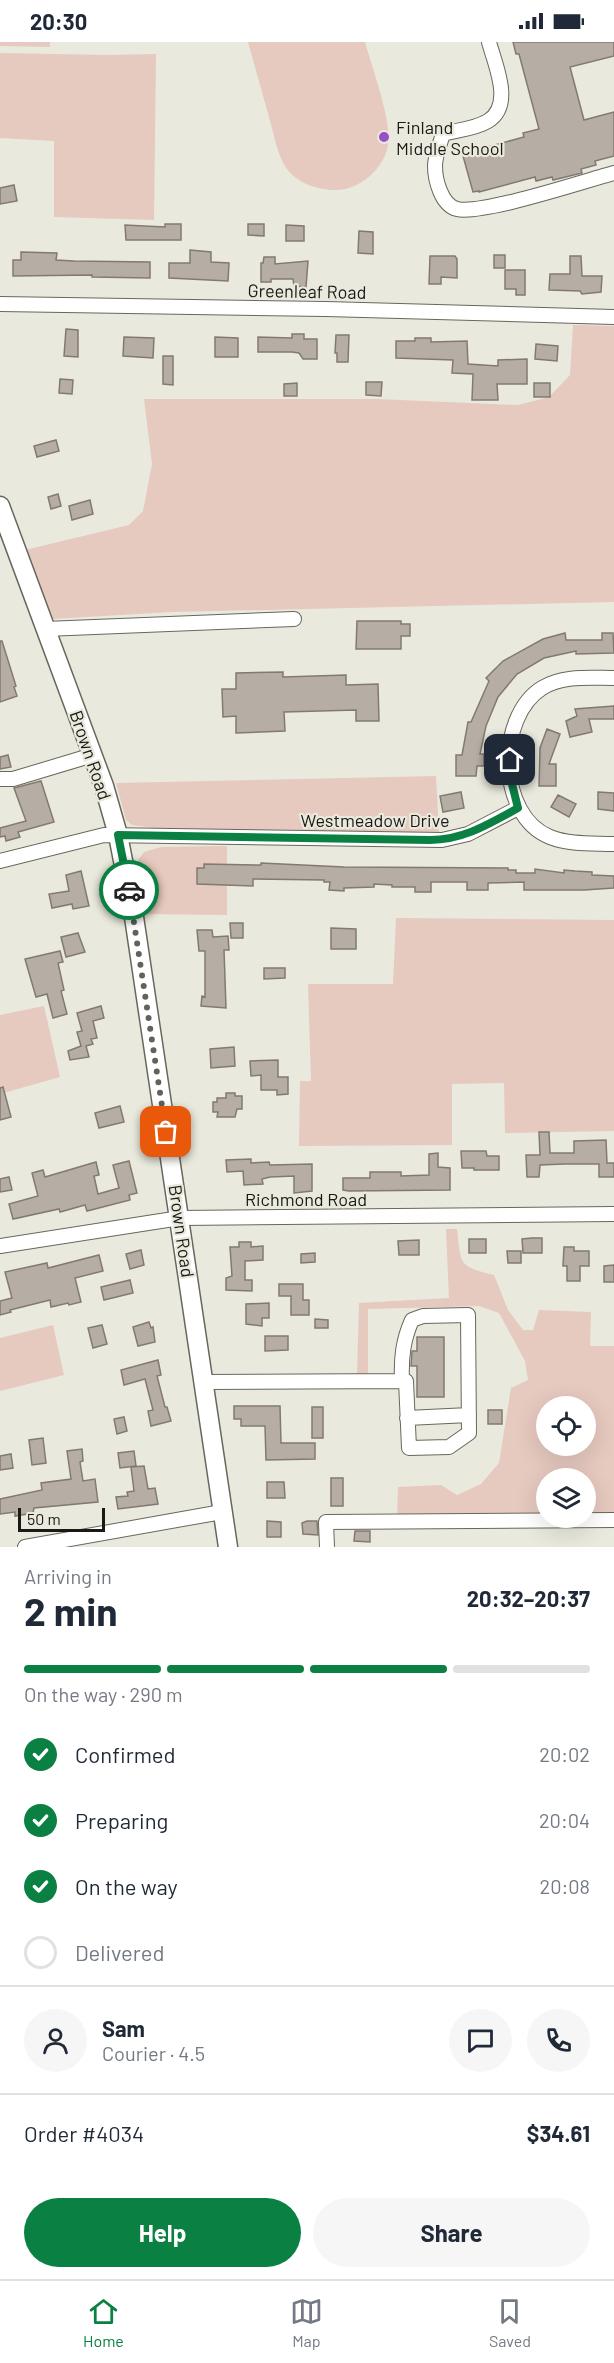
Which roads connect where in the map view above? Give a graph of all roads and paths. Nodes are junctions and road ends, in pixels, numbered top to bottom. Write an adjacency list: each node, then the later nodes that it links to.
1 (489, 42): 2 (street)
2 (614, 173)
3 (0, 304): 4 (street, Greenleaf Road)
4 (614, 317)
5 (0, 506): 6 (main road, Brown Road)
6 (7, 546): 8 (main road, Brown Road)
7 (294, 619): 8 (street)
8 (45, 629): 10 (main road, Brown Road)
9 (614, 678): 12 (street)
10 (93, 755): 11 (street); 13 (main road, Brown Road)
11 (0, 779)
12 (518, 808): 13 (street, Westmeadow Drive); 14 (street)
13 (118, 835): 15 (street, Westmeadow Drive); 17 (main road, Brown Road)
14 (614, 844)
15 (0, 861)
16 (614, 1214): 17 (street, Richmond Road)
17 (180, 1218): 18 (street, Richmond Road); 20 (main road, Brown Road)
18 (0, 1246)
19 (402, 1381): 20 (street); 21 (street); 22 (street)
20 (204, 1382): 23 (main road, Brown Road)
21 (469, 1415): 22 (street); 22 (street)
22 (407, 1418)
23 (222, 1512): 25 (street); 26 (main road, Brown Road)
24 (614, 1520): 27 (street)
25 (25, 1547)
26 (228, 1547)
27 (327, 1547)

